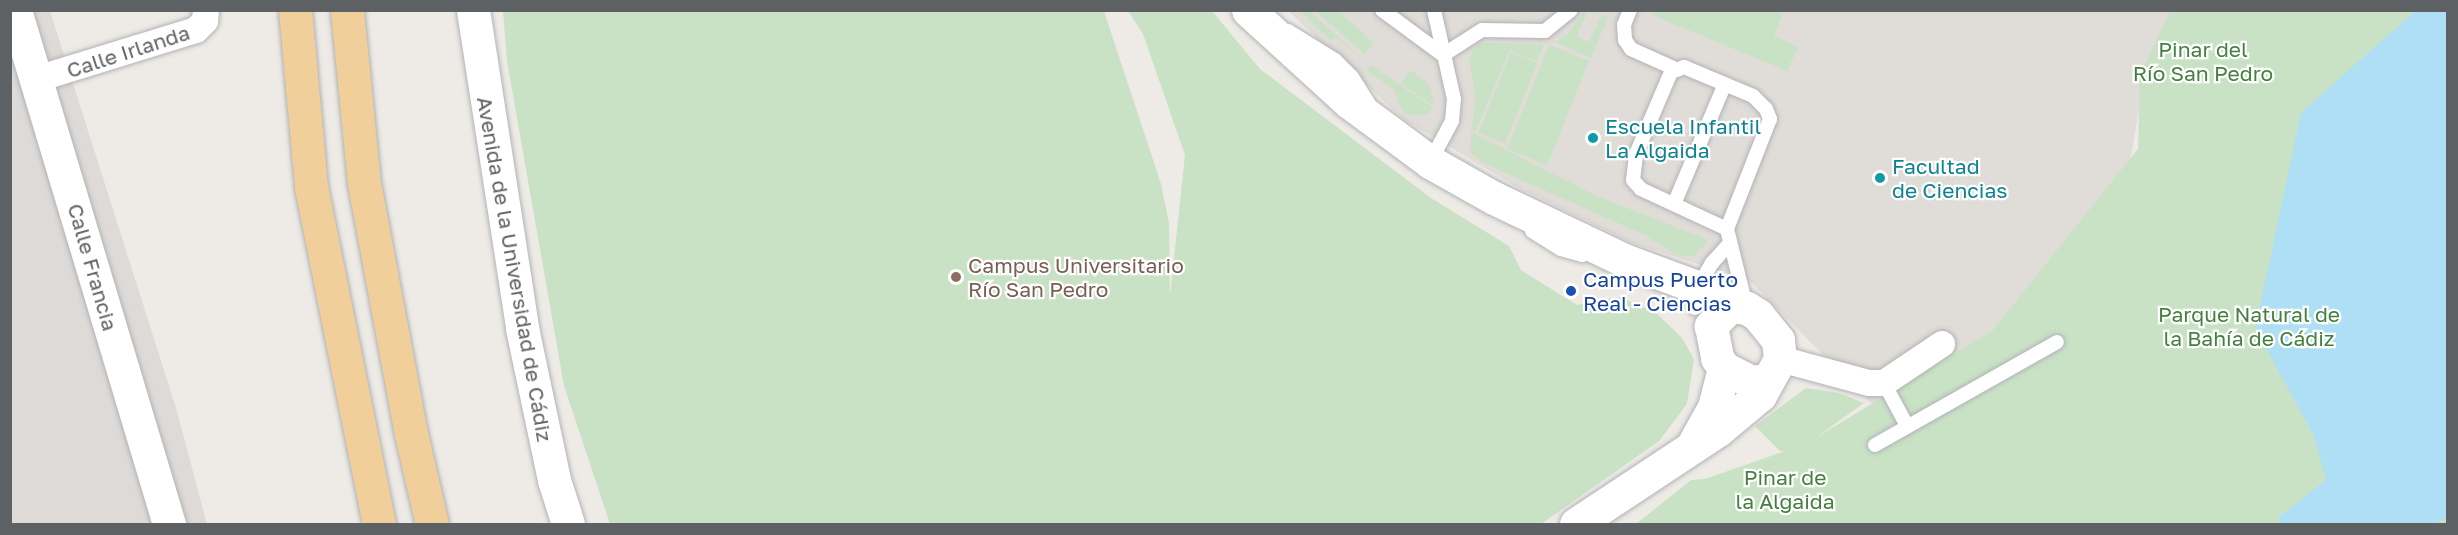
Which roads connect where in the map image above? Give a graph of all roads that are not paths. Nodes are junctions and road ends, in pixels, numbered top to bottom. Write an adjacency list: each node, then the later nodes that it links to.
1 (15, 10): 13 (street, Calle Francia)
2 (206, 10): 13 (street, Calle Irlanda)
3 (295, 10): 29 (highway)
4 (348, 10): 30 (highway)
5 (473, 10): 31 (street, Avenida de la Universidad de Cádiz)
6 (1382, 10): 11 (lane)
7 (1434, 10): 11 (lane)
8 (1571, 10): 11 (lane)
9 (1630, 10): 12 (lane)
10 (1251, 13): 15 (street)
11 (1443, 55): 15 (lane)
12 (1678, 70): 14 (lane); 16 (lane)
13 (37, 80): 28 (street, Calle Francia)
14 (1725, 84): 16 (lane); 17 (lane)
15 (1430, 162): 18 (street)
16 (1674, 204): 17 (lane)
17 (1729, 236): 18 (lane); 19 (lane)
18 (1701, 307): 19 (street); 22 (street)
19 (1742, 307): 23 (street)
20 (2057, 342): 25 (lane)
21 (1942, 344): 24 (street)
22 (1724, 368): 23 (street); 26 (street)
23 (1774, 370): 24 (street); 26 (street)
24 (1884, 383): 25 (lane)
25 (1906, 424): 27 (lane)
26 (1693, 444): 32 (street)
27 (1875, 445)
28 (169, 525)
29 (379, 525)
30 (432, 525)
31 (568, 525)
32 (1576, 525)

